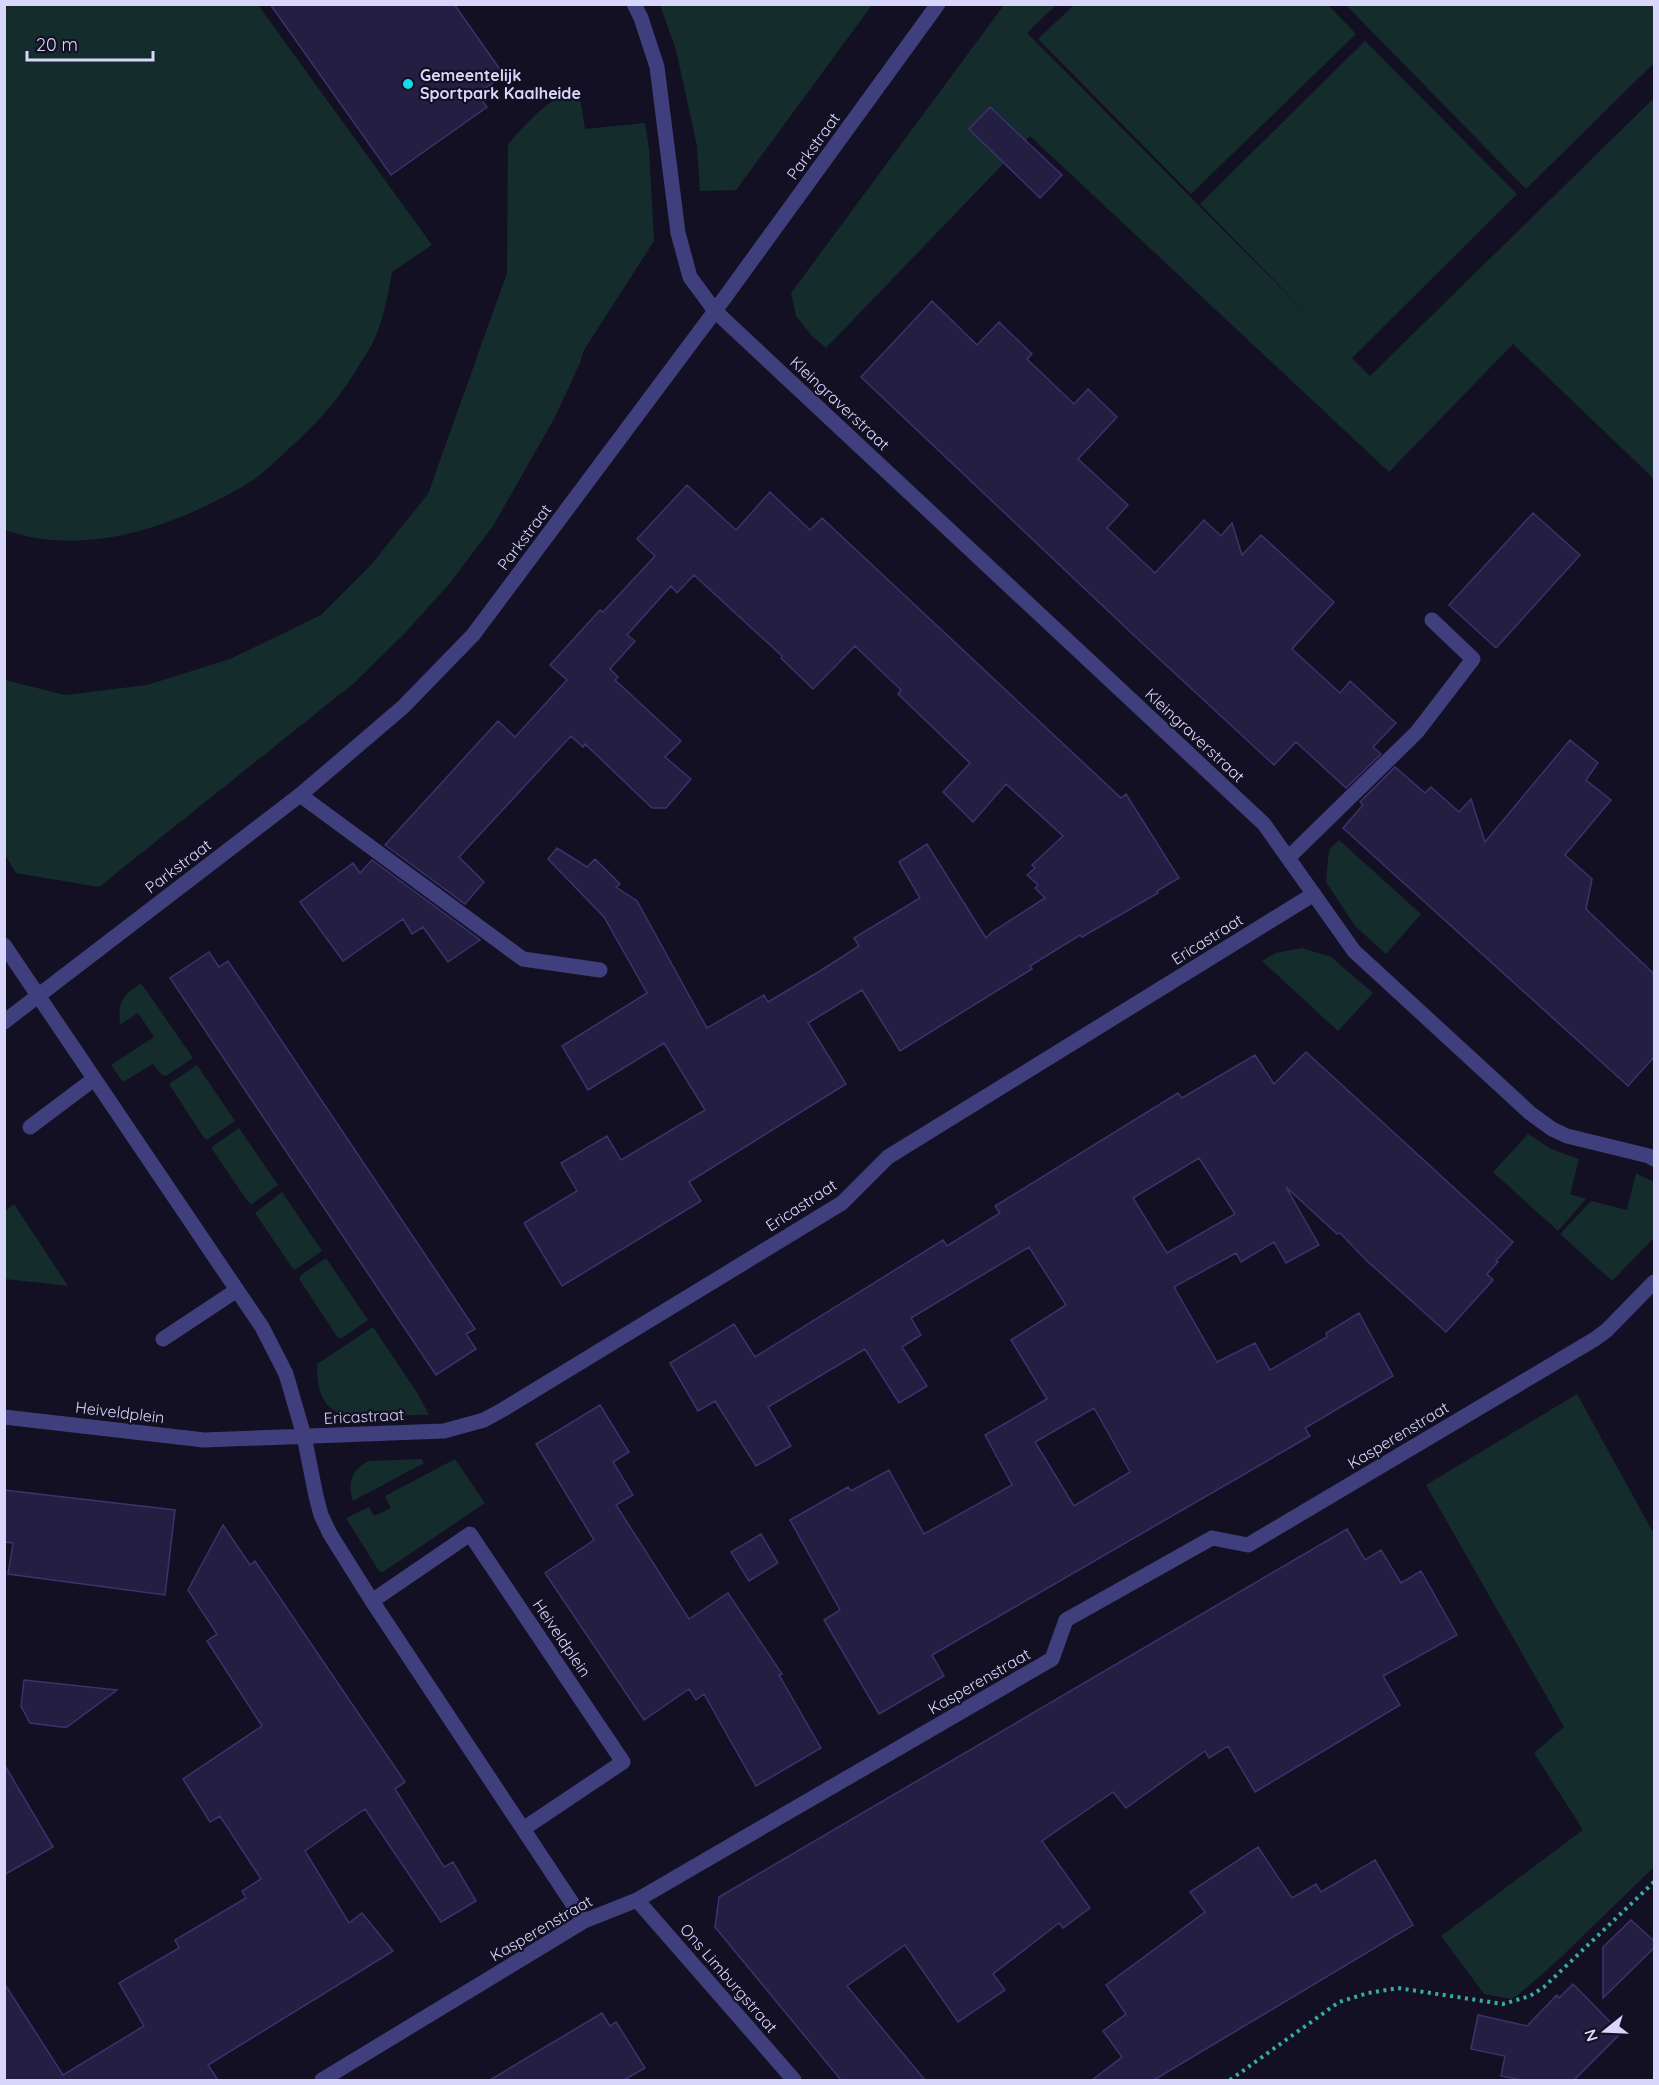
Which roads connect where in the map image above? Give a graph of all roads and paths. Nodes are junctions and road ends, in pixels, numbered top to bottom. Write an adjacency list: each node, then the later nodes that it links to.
1 (634, 4): 3 (street, Kleingraverstraat)
2 (938, 4): 3 (street, Parkstraat)
3 (715, 311): 5 (street, Parkstraat); 6 (street, Kleingraverstraat)
4 (1432, 620): 6 (street)
5 (300, 795): 9 (street); 10 (street, Parkstraat)
6 (1288, 858): 7 (street, Kleingraverstraat)
7 (1314, 894): 14 (street, Kleingraverstraat); 19 (street, Ericastraat)
8 (4, 945): 10 (street)
9 (600, 970)
10 (39, 995): 11 (street); 12 (street)
11 (4, 1022)
12 (94, 1079): 13 (street); 16 (street)
13 (30, 1127)
14 (1654, 1159)
15 (1654, 1282): 23 (street, Kasperenstraat)
16 (237, 1290): 17 (street); 19 (street)
17 (163, 1339)
18 (4, 1417): 19 (street, Heiveldplein)
19 (304, 1436): 20 (street)
20 (372, 1601): 21 (street); 21 (street, Heiveldplein)
21 (523, 1828): 24 (street)
22 (1654, 1882): 27 (path)
23 (637, 1899): 24 (street, Kasperenstraat); 26 (street, Ons Limburgstraat)
24 (584, 1921): 25 (street, Kasperenstraat)
25 (322, 2080)
26 (794, 2080)
27 (1230, 2080)

